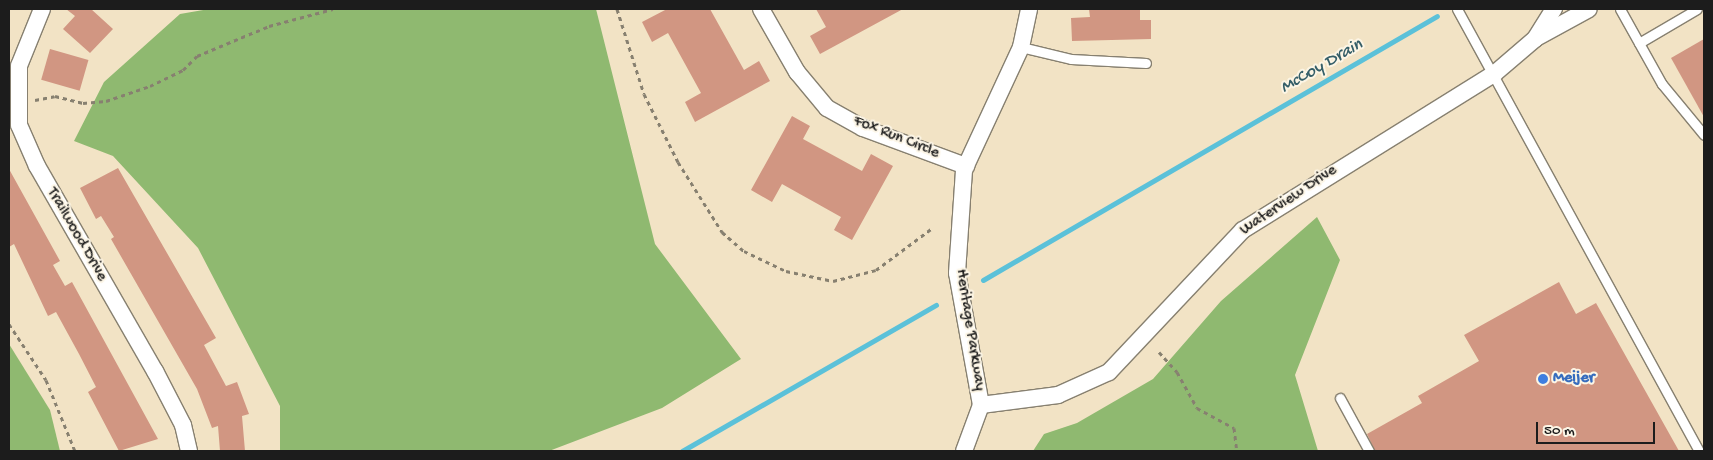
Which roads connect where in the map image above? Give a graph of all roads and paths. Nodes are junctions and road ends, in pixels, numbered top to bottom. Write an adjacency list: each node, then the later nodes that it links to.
1 (42, 9): 16 (street, Trailwood Drive)
2 (333, 9): 16 (path)
3 (617, 9): 19 (path)
4 (761, 9): 18 (street, Fox Run Circle)
5 (1029, 9): 13 (street, Heritage Parkway)
6 (1457, 9): 15 (lane)
7 (1554, 9): 11 (street, Waterview Drive)
8 (1589, 9): 11 (street, Waterview Drive)
9 (1620, 9): 12 (lane)
10 (1697, 9): 12 (lane)
11 (1534, 39): 15 (street, Waterview Drive)
12 (1639, 43): 17 (lane)
13 (1021, 48): 14 (lane); 18 (street, Heritage Parkway)
14 (1146, 63)
15 (1494, 74): 23 (street, Waterview Drive); 29 (lane)
16 (19, 125): 25 (street, Trailwood Drive)
17 (1704, 135)
18 (966, 166): 23 (street, Heritage Parkway)
19 (931, 229)
20 (9, 324): 24 (path)
21 (1158, 352): 27 (path)
22 (1340, 398): 28 (lane)
23 (981, 405): 26 (street, Heritage Parkway)
24 (74, 451)
25 (189, 451)
26 (964, 451)
27 (1237, 451)
28 (1368, 451)
29 (1699, 451)

